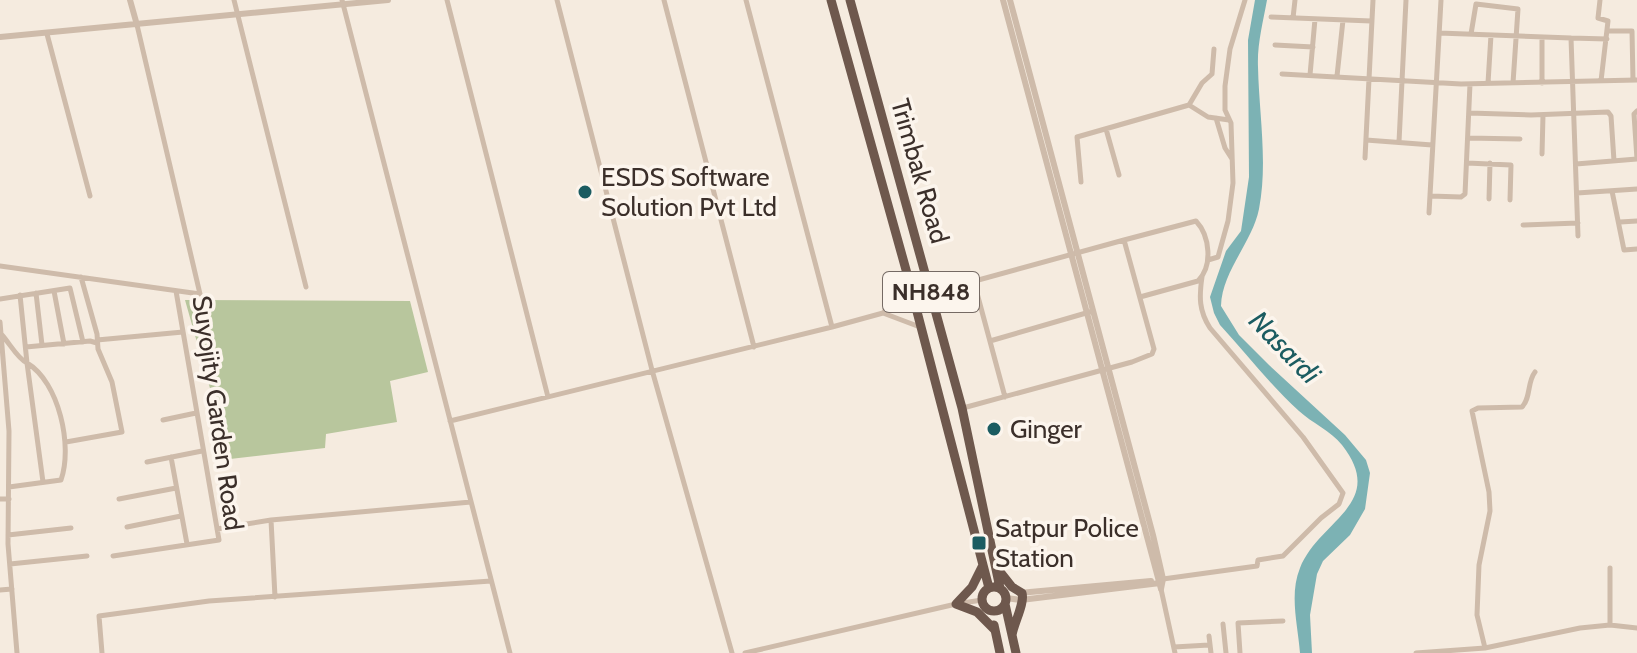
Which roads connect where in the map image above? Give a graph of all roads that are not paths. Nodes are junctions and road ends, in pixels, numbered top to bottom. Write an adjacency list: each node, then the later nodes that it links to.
1 (130, 0): 25 (street)
2 (234, 0): 19 (street)
3 (388, 0): 18 (street)
4 (447, 0): 127 (street)
5 (557, 0): 125 (street)
6 (664, 0): 122 (street)
7 (746, 0): 112 (street)
8 (831, 0): 95 (highway, NH848)
9 (850, 0): 93 (highway, Trimbak Road / NH848)
10 (1003, 0): 90 (street)
11 (1010, 0): 90 (street)
12 (1245, 0): 58 (street)
13 (1295, 0): 21 (street)
14 (1373, 0): 24 (street)
15 (1406, 0): 43 (street)
16 (1441, 0): 27 (street)
17 (1600, 0): 26 (street)
18 (342, 2): 19 (street); 132 (street)
19 (238, 15): 25 (street); 99 (street)
20 (1271, 17): 21 (street)
21 (1293, 18): 22 (street)
22 (1315, 19): 23 (street); 37 (street)
23 (1343, 20): 24 (street); 41 (street)
24 (1371, 21): 42 (street)
25 (137, 25): 28 (street); 101 (street, Suyojity Garden Road)
26 (1607, 31): 35 (street); 44 (street)
27 (1439, 33): 29 (street); 46 (street)
28 (47, 34): 32 (street); 78 (street)
29 (1471, 34): 30 (street); 31 (street)
30 (1491, 35): 31 (street); 48 (street)
31 (1515, 36): 33 (street); 49 (street)
32 (0, 37)
33 (1542, 37): 34 (street); 50 (street)
34 (1571, 38): 35 (street); 47 (street)
35 (1607, 39): 45 (street)
36 (1275, 45): 37 (street)
37 (1313, 47): 40 (street)
38 (1214, 49): 52 (street)
39 (1282, 74): 40 (street)
40 (1310, 75): 41 (street)
41 (1337, 76): 42 (street)
42 (1367, 78): 43 (street); 62 (street)
43 (1402, 80): 46 (street); 63 (street)
44 (1635, 80): 45 (street)
45 (1601, 81): 47 (street)
46 (1436, 82): 51 (street); 64 (street)
47 (1572, 82): 50 (street); 55 (street)
48 (1488, 83): 49 (street); 51 (street)
49 (1513, 83): 50 (street)
50 (1542, 83)
51 (1470, 84): 54 (street)
52 (1189, 105): 57 (street); 59 (street)
53 (1637, 111): 67 (street)
54 (1469, 113): 56 (street); 60 (street)
55 (1574, 114): 56 (street); 69 (street); 72 (street)
56 (1543, 115): 65 (street)
57 (1216, 118): 58 (street); 68 (street)
58 (1230, 120): 68 (street)
59 (1106, 129): 73 (street); 74 (street)
60 (1468, 138): 61 (street); 70 (street)
61 (1520, 139)
62 (1366, 140): 63 (street); 66 (street)
63 (1399, 142): 64 (street)
64 (1432, 145): 79 (street)
65 (1542, 154)
66 (1365, 158)
67 (1637, 159): 69 (street)
68 (1232, 160): 91 (street)
69 (1614, 161): 72 (street)
70 (1467, 163): 71 (street); 79 (street)
71 (1490, 163): 80 (street); 81 (street)
72 (1576, 164): 77 (street)
73 (1119, 175)
74 (1081, 182)
75 (1637, 189): 76 (street)
76 (1612, 191): 77 (street); 84 (street)
77 (1577, 193): 85 (street)
78 (90, 196)
79 (1430, 196): 82 (street)
80 (1489, 199)
81 (1510, 200)
82 (1429, 213)
83 (1637, 221): 84 (street)
84 (1620, 222): 89 (street)
85 (1578, 223): 86 (street); 87 (street)
86 (1523, 225)
87 (1578, 236)
88 (1124, 240): 90 (street); 91 (street); 105 (street)
89 (1637, 249)
90 (1074, 253): 97 (street); 108 (street)
91 (1208, 260): 96 (street)
92 (0, 266): 94 (street)
93 (926, 275): 98 (street); 103 (highway, Trimbak Road / NH848)
94 (81, 277): 101 (street); 116 (street)
95 (908, 277): 107 (highway); 109 (street)
96 (1202, 277): 105 (street); 160 (street)
97 (974, 281): 98 (street); 117 (street)
98 (962, 285): 103 (street); 110 (street)
99 (306, 287)
100 (54, 291): 102 (street); 118 (street); 119 (street)
101 (176, 291): 114 (street, Suyojity Garden Road)
102 (36, 293): 104 (street); 120 (street)
103 (931, 293): 107 (street); 110 (highway, Trimbak Road / NH848)
104 (20, 295): 106 (street); 121 (street)
105 (1140, 297): 124 (street)
106 (0, 299)
107 (913, 301): 109 (street); 113 (highway)
108 (1090, 312): 117 (street); 124 (street)
109 (883, 313): 112 (street); 113 (street)
110 (937, 314): 129 (highway, Trimbak Road / NH848)
111 (0, 322): 115 (street)
112 (832, 327): 122 (street)
113 (920, 327): 156 (highway)
114 (183, 332): 116 (street); 130 (street, Suyojity Garden Road)
115 (1, 335): 123 (street); 134 (street)
116 (97, 340): 118 (street); 133 (street)
117 (990, 341): 128 (street)
118 (83, 342): 119 (street)
119 (64, 344): 120 (street)
120 (42, 345): 121 (street)
121 (26, 347): 123 (street)
122 (754, 347): 125 (street)
123 (27, 363): 133 (street); 139 (street)
124 (1105, 369): 128 (street); 160 (street)
125 (652, 370): 127 (street); 184 (street)
126 (1535, 372): 178 (street)
127 (548, 397): 132 (street)
128 (1005, 397): 129 (street)
129 (962, 408): 157 (highway, Trimbak Road / NH848)
130 (196, 413): 131 (street); 135 (street, Suyojity Garden Road)
131 (163, 420)
132 (450, 421): 145 (street)
133 (66, 442): 139 (street)
134 (9, 450): 136 (street); 140 (street)
135 (202, 451): 137 (street); 150 (street, Suyojity Garden Road)
136 (0, 455)
137 (171, 457): 138 (street); 141 (street)
138 (147, 462)
139 (43, 482): 140 (street)
140 (9, 487): 143 (street)
141 (176, 488): 144 (street); 146 (street)
142 (0, 499): 143 (street)
143 (9, 499): 151 (street)
144 (119, 499)
145 (471, 502): 147 (street); 159 (street)
146 (181, 516): 148 (street); 152 (street)
147 (271, 520): 150 (street); 165 (street)
148 (127, 527)
149 (71, 528): 151 (street)
150 (217, 529): 152 (street, Suyojity Garden Road)
151 (8, 535): 155 (street)
152 (187, 544): 154 (street, Suyojity Garden Road)
153 (87, 556): 155 (street)
154 (113, 556)
155 (10, 564): 162 (street)
156 (983, 564): 161 (highway); 168 (highway)
157 (995, 565): 161 (highway, Trimbak Road / NH848); 164 (highway)
158 (1610, 568): 172 (street)
159 (491, 581): 165 (street); 183 (street)
160 (1161, 583): 164 (street); 180 (street)
161 (994, 588): 166 (highway); 167 (highway)
162 (12, 589): 163 (street); 181 (street)
163 (0, 590)
164 (1023, 596): 167 (street); 175 (highway)
165 (275, 597): 182 (street)
166 (982, 600): 168 (street); 169 (highway)
167 (1006, 601): 169 (highway); 175 (highway)
168 (956, 604): 174 (highway); 185 (street)
169 (990, 610): 174 (highway)
170 (1283, 621): 190 (street)
171 (1223, 624): 189 (street)
172 (1610, 625): 173 (street); 178 (street)
173 (1637, 628)
174 (995, 630): 186 (highway)
175 (1012, 635): 187 (highway)
176 (1209, 636): 177 (street)
177 (1209, 645): 179 (street); 188 (street)
178 (1485, 648): 191 (street)
179 (1193, 649): 180 (street)
180 (1174, 650)
181 (17, 653)
182 (102, 653)
183 (510, 653)
184 (732, 653)
185 (745, 653)
186 (1000, 653)
187 (1016, 653)
188 (1211, 653)
189 (1226, 653)
190 (1240, 653)
191 (1416, 653)

